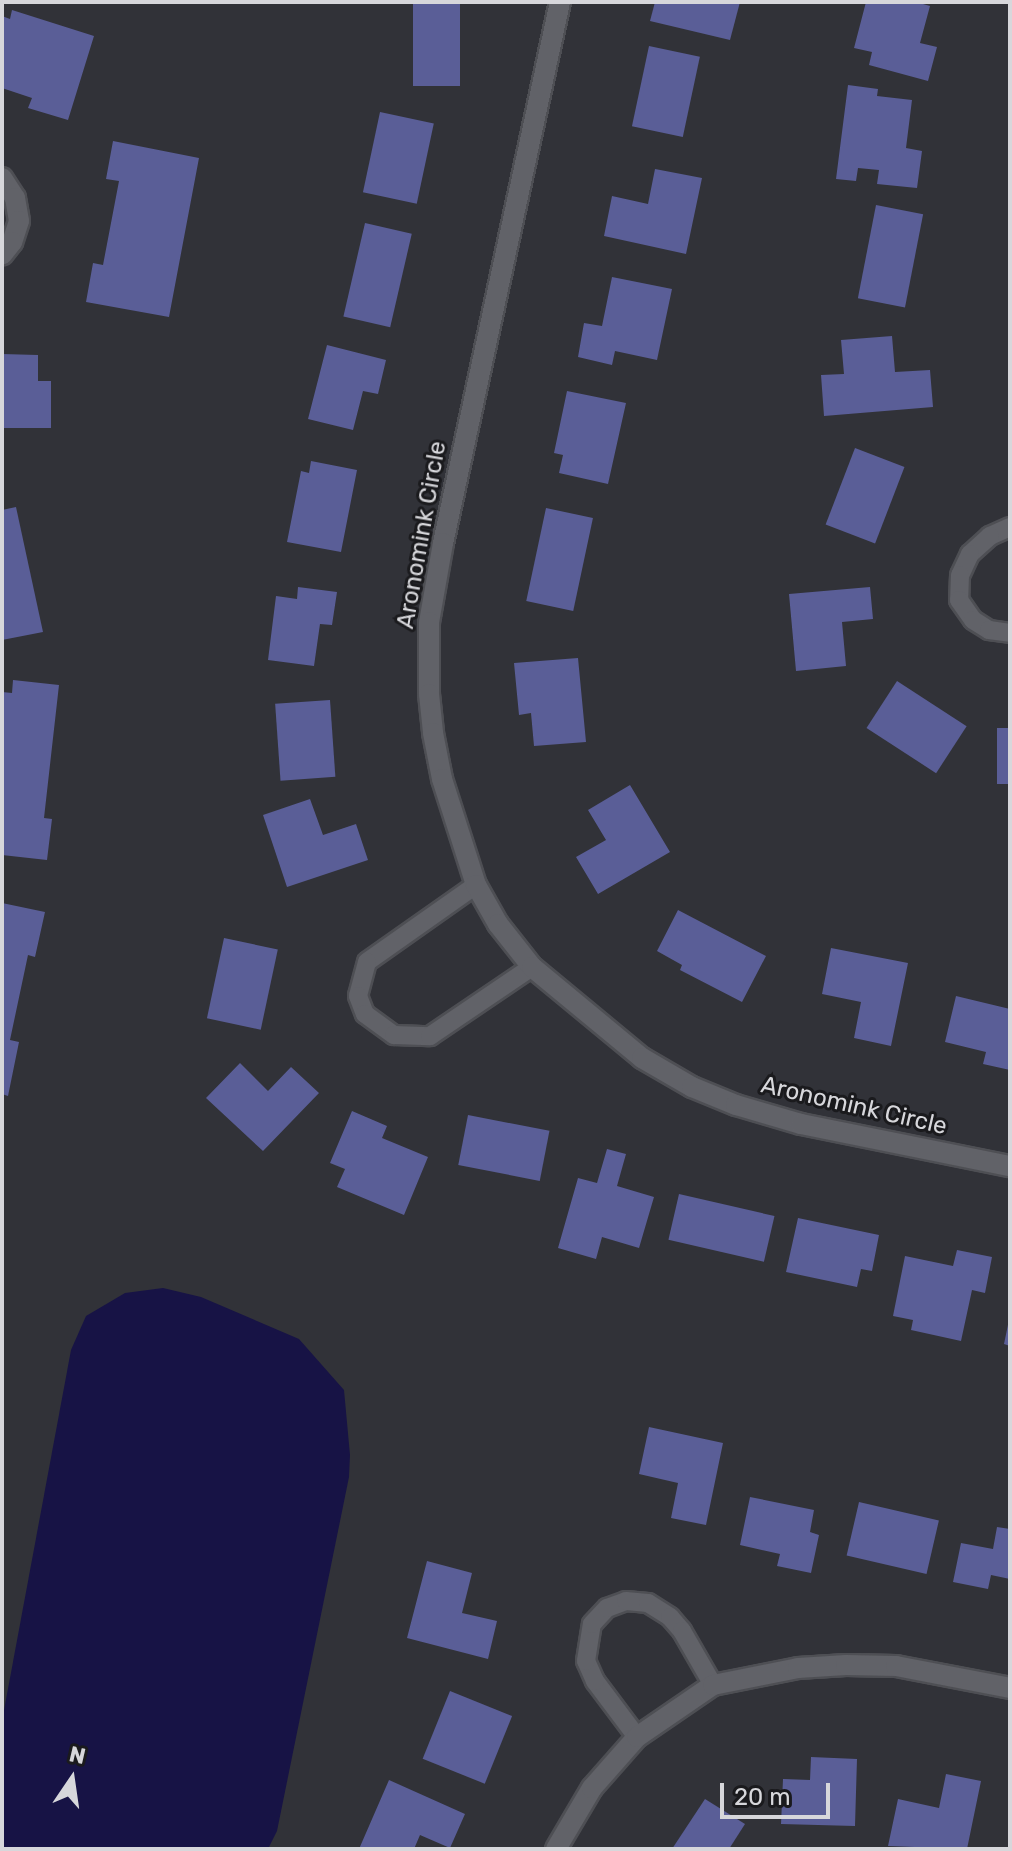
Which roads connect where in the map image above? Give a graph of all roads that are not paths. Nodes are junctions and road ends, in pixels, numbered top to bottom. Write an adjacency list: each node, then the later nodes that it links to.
1 (560, 2): 6 (street, Aronomink Circle)
2 (2, 178): 3 (street)
3 (2, 255)
4 (1010, 527): 5 (lane)
5 (1010, 633)
6 (476, 885): 7 (street, Aronomink Circle); 7 (lane)
7 (532, 967): 8 (street, Aronomink Circle)
8 (1010, 1166)
9 (713, 1685): 10 (street); 11 (street); 11 (lane)
10 (1010, 1688)
11 (637, 1737): 12 (street)
12 (556, 1849)

